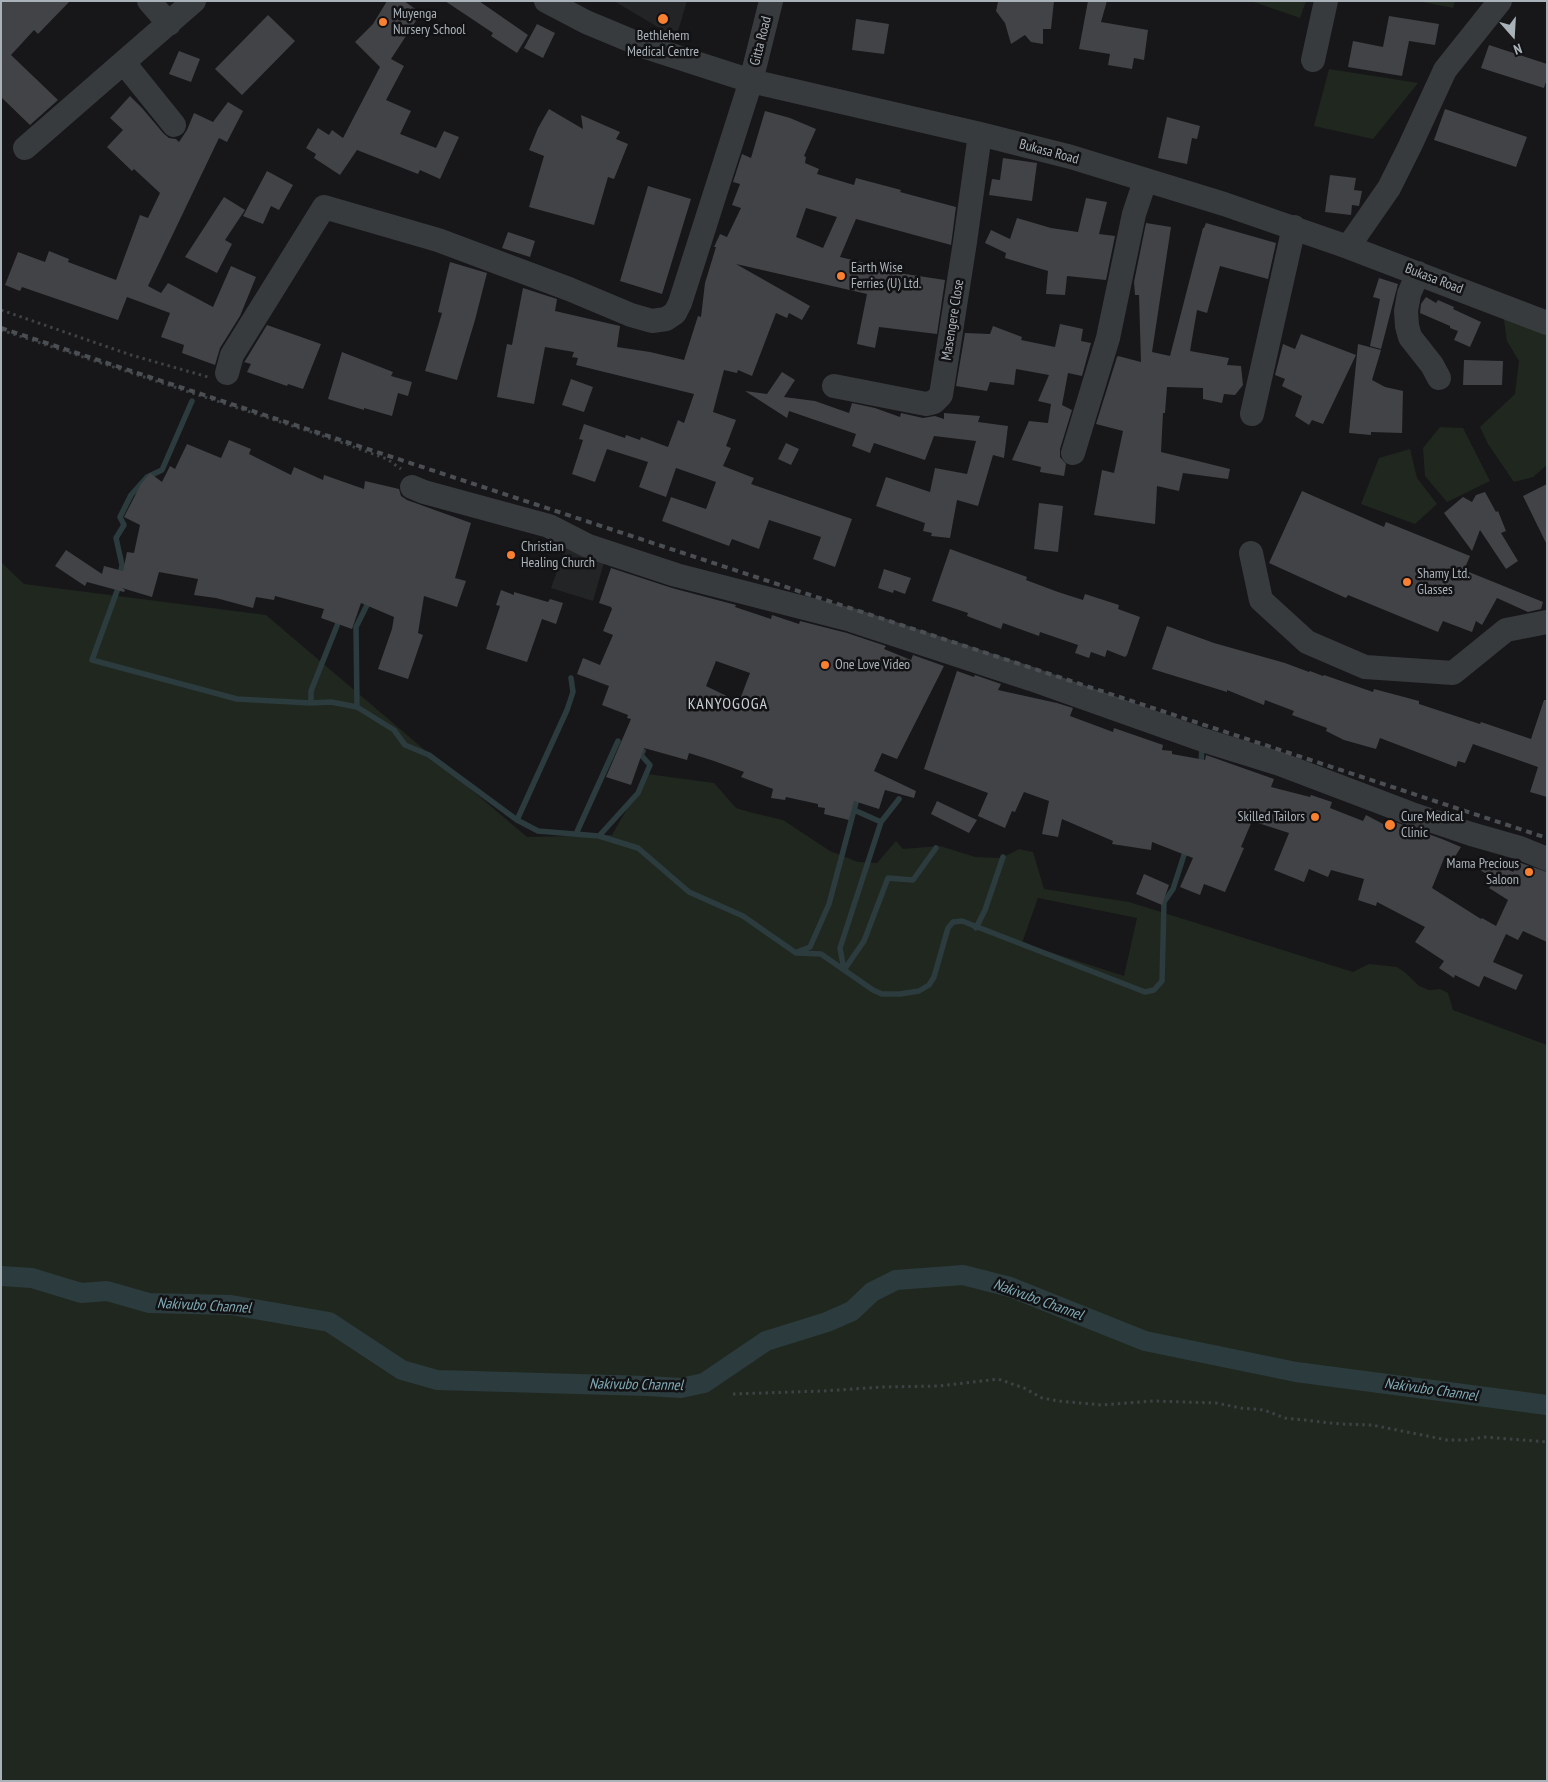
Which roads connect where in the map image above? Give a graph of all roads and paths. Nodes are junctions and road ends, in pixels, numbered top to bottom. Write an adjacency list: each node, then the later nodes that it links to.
1 (149, 1): 7 (street)
2 (194, 1): 7 (street)
3 (546, 1): 10 (street, Bukasa Road)
4 (771, 1): 10 (street, Gitta Road)
5 (1326, 1): 8 (street)
6 (1500, 1): 16 (street)
7 (169, 24): 9 (street)
8 (1313, 60)
9 (124, 63): 11 (street); 13 (street)
10 (752, 81): 12 (street, Bukasa Road); 21 (street, Gitta Road)
11 (174, 125)
12 (980, 134): 14 (street, Bukasa Road); 23 (street, Masengere Close)
13 (25, 148)
14 (1145, 180): 15 (street, Bukasa Road); 25 (street)
15 (1294, 227): 16 (street, Bukasa Road); 24 (street)
16 (1348, 247): 17 (street, Bukasa Road)
17 (1418, 273): 19 (street, Bukasa Road); 22 (street)
18 (1, 310): 21 (path)
19 (1547, 323)
20 (1, 330): 26 (path)
21 (217, 375)
22 (1440, 378)
23 (834, 386)
24 (1252, 414)
25 (1073, 453)
26 (412, 487): 29 (street)
27 (1251, 553): 28 (street)
28 (1547, 622)
29 (1547, 859)
30 (733, 1394): 31 (path)
31 (1547, 1442)

